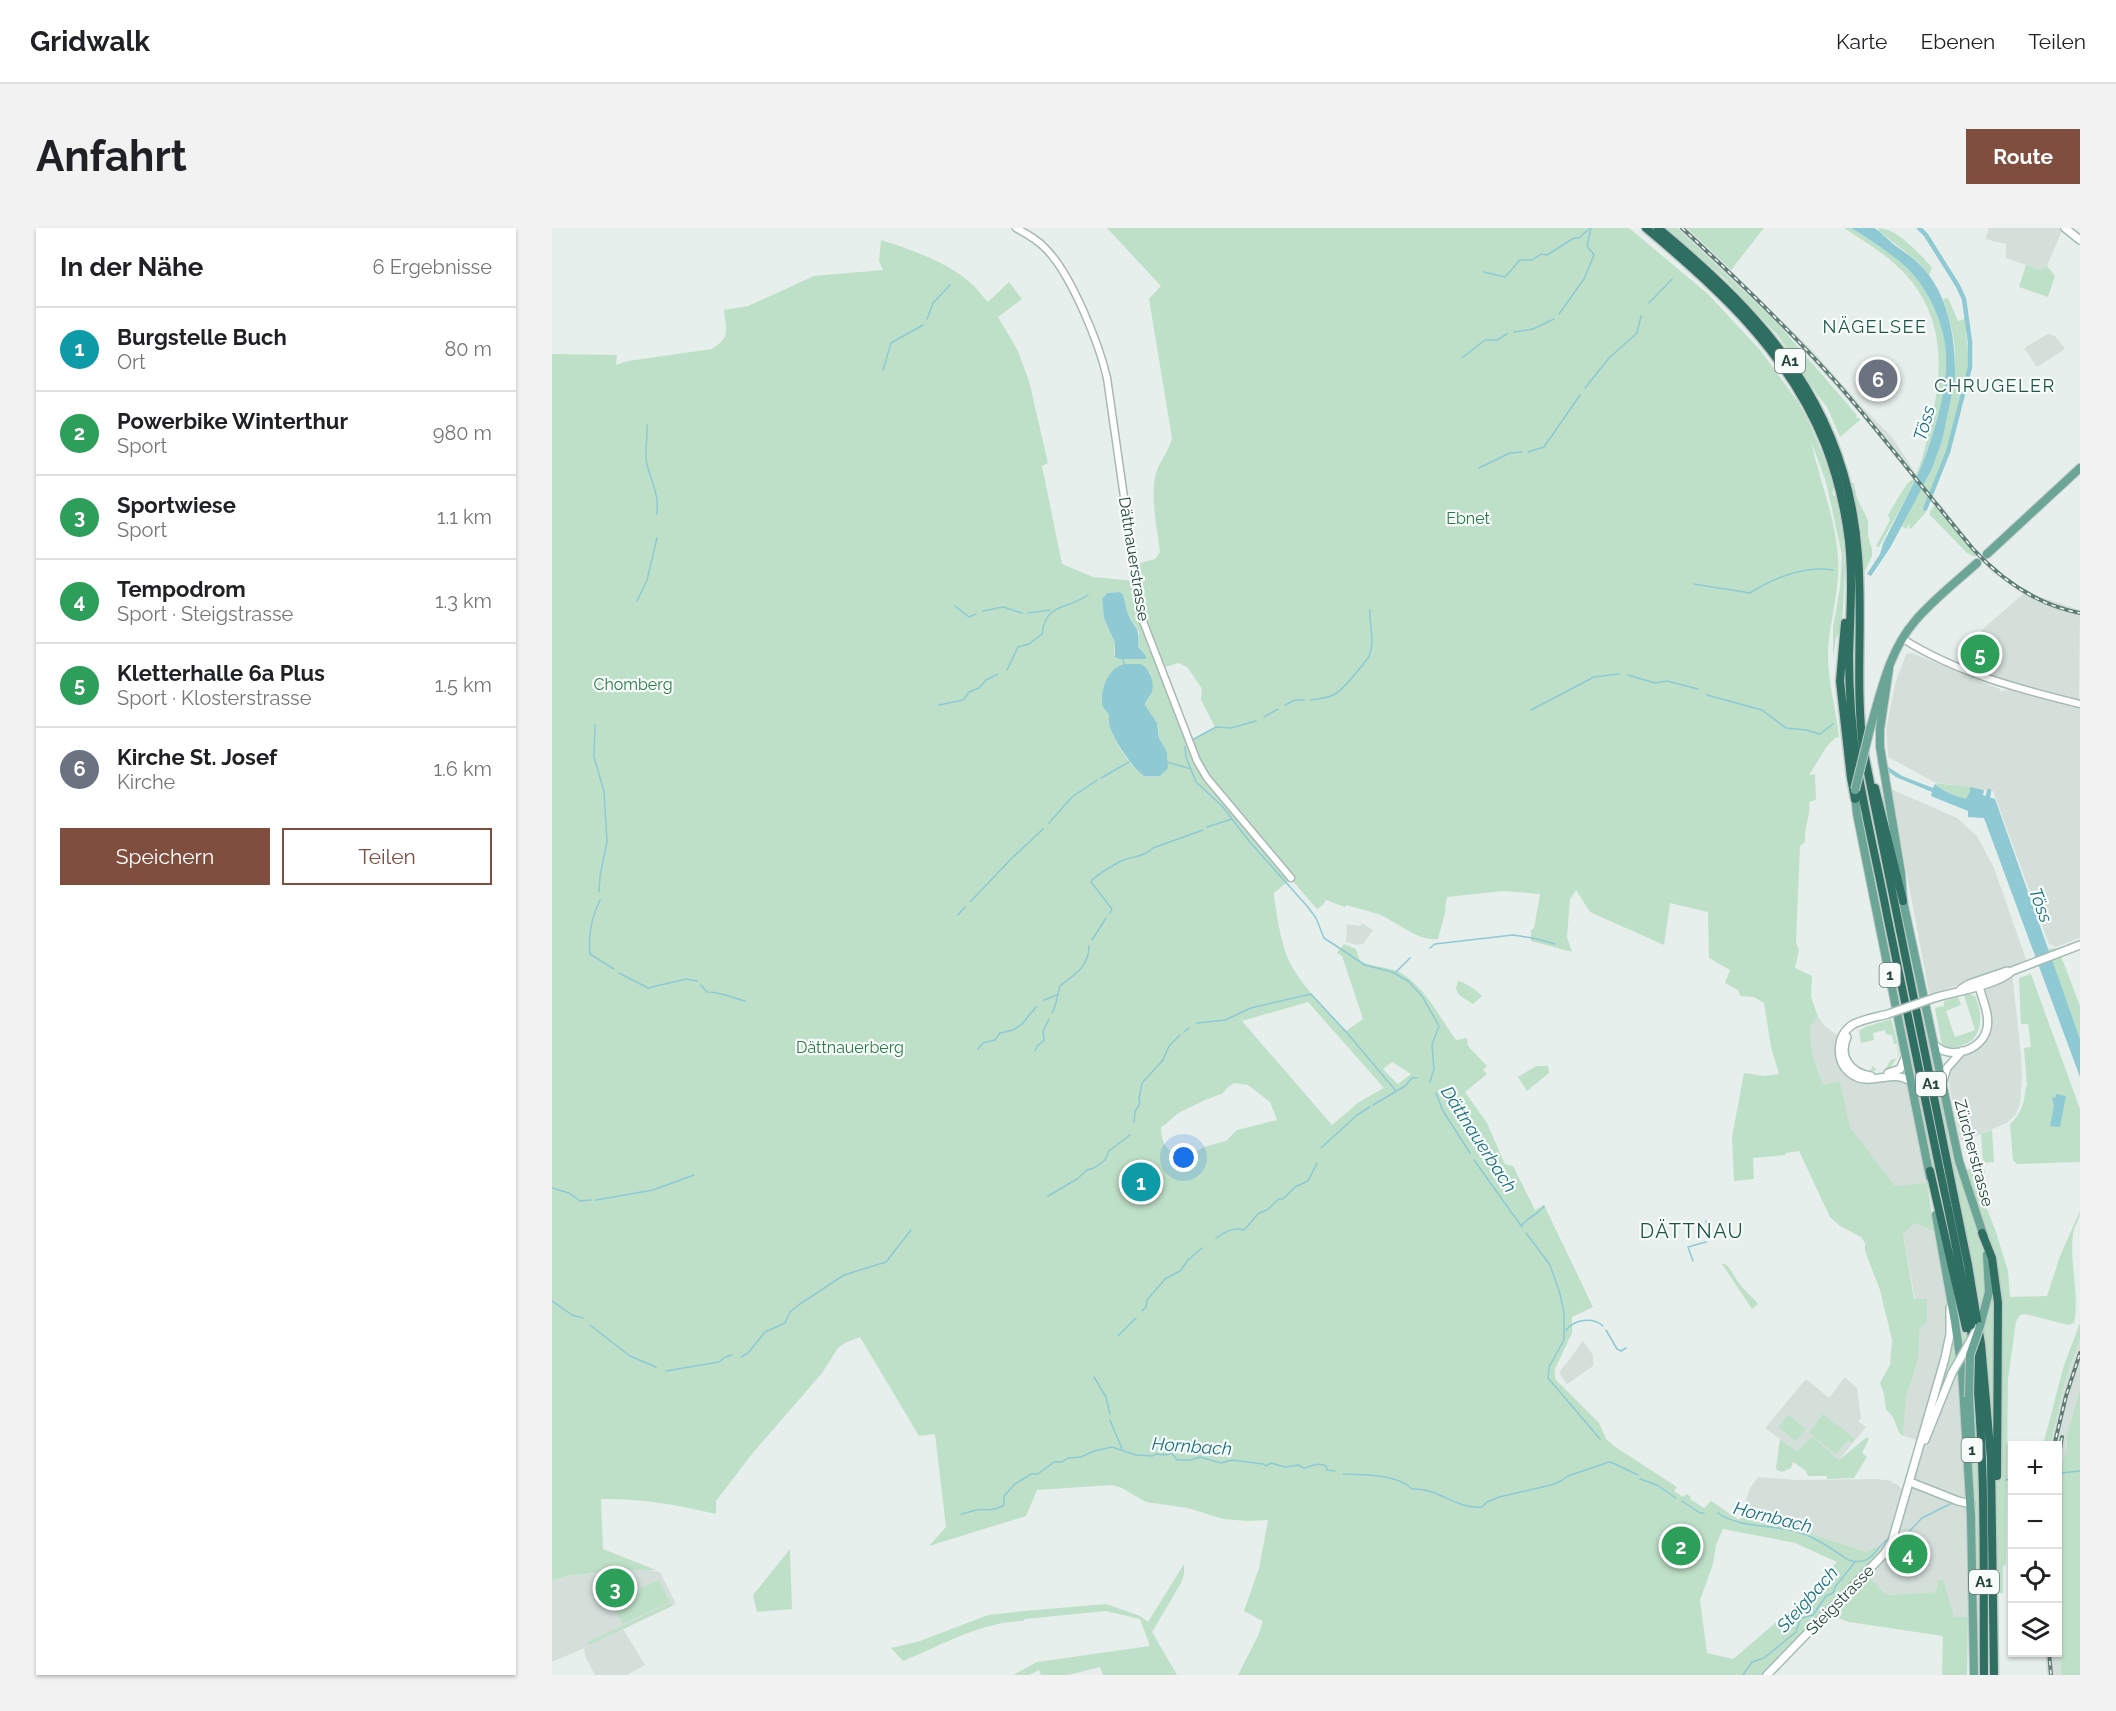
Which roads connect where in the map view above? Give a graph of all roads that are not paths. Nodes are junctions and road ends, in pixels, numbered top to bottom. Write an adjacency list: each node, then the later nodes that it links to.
1 (1016, 228): 15 (street, Dättnauerstrasse)
2 (1646, 228): 9 (highway, A1)
3 (1658, 228): 13 (highway, A1)
4 (2066, 228): 5 (main road)
5 (2080, 240)
6 (2080, 468): 7 (main road)
7 (1987, 554)
8 (1977, 563): 10 (main road, Zürcherstrasse / 1)
9 (1851, 587): 14 (highway, A1); 31 (highway, A1)
10 (1903, 639): 11 (main road, Zürcherstrasse / 1); 12 (street)
11 (1889, 669): 14 (main road, Zürcherstrasse / 1, bridge); 16 (main road, Zürcherstrasse / 1)
12 (2080, 704)
13 (1867, 768): 16 (highway, A1); 34 (highway, A1)
14 (1855, 794): 24 (main road, Zürcherstrasse / 1)
15 (1291, 879)
16 (1903, 901): 22 (main road, Zürcherstrasse / 1)
17 (2080, 945): 18 (main road)
18 (2012, 971): 19 (main road); 20 (main road)
19 (1979, 986): 20 (main road); 23 (main road)
20 (1958, 990): 21 (main road, bridge)
21 (1861, 1022): 24 (main road); 25 (main road)
22 (1933, 1043): 23 (main road); 26 (main road, Zürcherstrasse / 1)
23 (1962, 1051): 26 (main road)
24 (1906, 1056): 25 (main road, Zürcherstrasse / 1)
25 (1911, 1082): 27 (main road, Zürcherstrasse / 1)
26 (1942, 1084): 28 (main road, Zürcherstrasse / 1)
27 (1930, 1171): 29 (main road, Zürcherstrasse / 1); 31 (highway, A1)
28 (1982, 1233): 30 (main road, Zürcherstrasse / 1); 34 (highway, A1)
29 (1949, 1291): 32 (main road, Steigstrasse); 33 (main road, Zürcherstrasse / 1)
30 (1980, 1326): 32 (main road, Steigstrasse, bridge); 33 (main road, Zürcherstrasse / 1, bridge)
31 (1973, 1346): 37 (highway, A1)
32 (1910, 1482): 33 (main road); 35 (main road, Steigstrasse)
33 (1971, 1503): 36 (main road, Zürcherstrasse / 1)
34 (1993, 1545): 38 (highway, A1)
35 (1767, 1675)
36 (1974, 1675)
37 (1984, 1675)
38 (1994, 1675)

